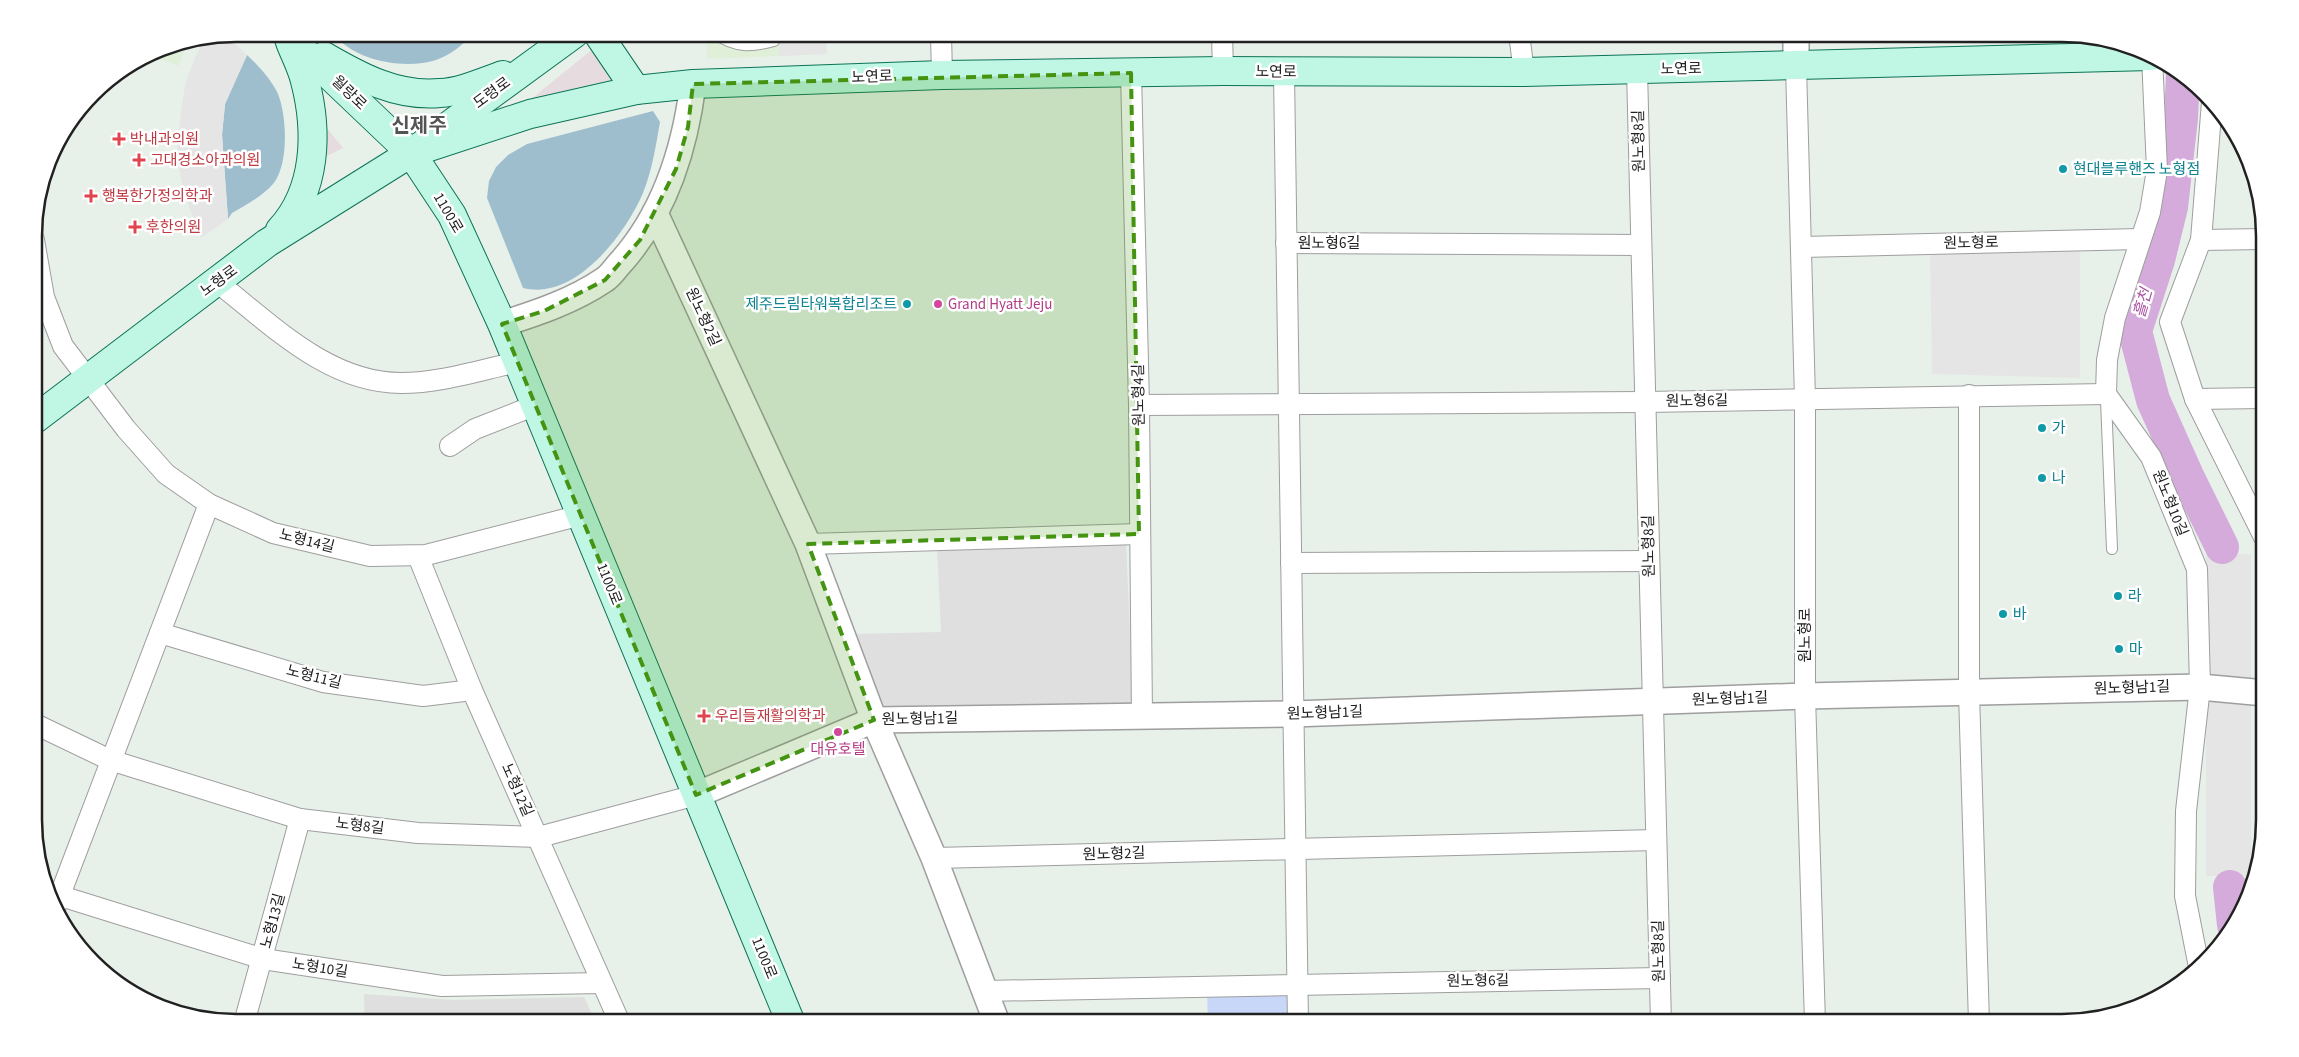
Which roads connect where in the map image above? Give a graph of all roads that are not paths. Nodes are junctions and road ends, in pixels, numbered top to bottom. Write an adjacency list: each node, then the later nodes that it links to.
1 (289, 42): 30 (main road)
2 (294, 42): 25 (main road, 월랑로)
3 (300, 42): 14 (main road)
4 (563, 42): 14 (main road, 도령로)
5 (603, 42): 23 (main road)
6 (728, 42): 7 (lane)
7 (768, 42)
8 (941, 42): 21 (street)
9 (1222, 42): 17 (street)
10 (1520, 42): 18 (street)
11 (1796, 42): 15 (street, 원노형로)
12 (2135, 56): 15 (main road, 노연로)
13 (2152, 65): 27 (street)
14 (530, 66): 25 (main road, 도령로)
15 (1796, 66): 16 (main road, 노연로); 33 (street, 원노형로)
16 (1637, 70): 18 (main road, 노연로); 32 (street, 원노형8길)
17 (1223, 71): 19 (main road, 노연로); 20 (main road, 노연로)
18 (1524, 72): 20 (main road, 노연로)
19 (1131, 73): 21 (main road, 노연로); 45 (street, 원노형4길)
20 (1284, 73): 31 (street, 원노형6길)
21 (942, 75): 22 (main road, 노연로)
22 (693, 84): 23 (main road, 노연로); 26 (street)
23 (636, 90): 25 (main road, 노연로)
24 (2211, 113): 29 (street)
25 (411, 153): 30 (main road, 노형로); 36 (main road, 1100로)
26 (655, 213): 36 (street); 54 (street, 원노형2길)
27 (2140, 239): 33 (street, 원노형로); 39 (street)
28 (2256, 239): 29 (street)
29 (2201, 240): 42 (street)
30 (267, 243): 34 (main road, 노형로)
31 (1286, 243): 32 (street, 원노형6길); 46 (street, 원노형6길)
32 (1641, 245): 44 (street, 원노형8길)
33 (1802, 247): 43 (street, 원노형로)
34 (217, 282): 37 (street); 38 (main road, 노형로)
35 (42, 285): 38 (street, 노형14길)
36 (502, 324): 37 (main road, 1100로)
37 (518, 362): 47 (main road, 1100로)
38 (88, 377): 48 (main road, 노형로); 50 (street, 노형14길)
39 (2106, 394): 40 (street, 원노형6길); 55 (lane); 60 (street, 원노형10길)
40 (1968, 395): 43 (street, 원노형6길); 63 (street)
41 (2256, 398): 42 (street)
42 (2195, 399): 52 (street)
43 (1805, 400): 44 (street, 원노형6길); 64 (street, 원노형로)
44 (1645, 402): 46 (street, 원노형6길); 57 (street, 원노형8길)
45 (1139, 404): 46 (street, 원노형6길); 53 (street, 원노형4길)
46 (1288, 404): 58 (street, 원노형6길)
47 (536, 405): 49 (street); 51 (main road, 1100로)
48 (42, 413)
49 (450, 446)
50 (209, 504): 56 (street, 노형14길); 59 (street)
51 (581, 515): 56 (street, 노형14길); 71 (main road, 1100로)
52 (2256, 521)
53 (1139, 534): 54 (street); 67 (street, 원노형4길)
54 (808, 544): 68 (street, 원노형2길)
55 (2112, 549)
56 (418, 556): 61 (street, 노형12길)
57 (1649, 561): 58 (street); 65 (street, 원노형8길)
58 (1291, 563): 66 (street, 원노형6길)
59 (160, 633): 61 (street, 노형11길); 70 (street)
60 (2200, 686): 62 (street, 원노형남1길); 63 (street, 원노형남1길); 80 (street, 원노형10길)
61 (472, 690): 73 (street, 노형12길)
62 (2256, 692)
63 (1970, 693): 64 (street, 원노형남1길); 92 (street)
64 (1805, 696): 65 (street, 원노형남1길); 91 (street, 원노형로)
65 (1653, 702): 66 (street, 원노형남1길); 74 (street, 원노형8길)
66 (1293, 714): 67 (street, 원노형남1길); 75 (street, 원노형6길)
67 (1142, 717): 68 (street, 원노형남1길)
68 (874, 720): 71 (street, 원노형남1길); 76 (street, 원노형2길)
69 (42, 727): 70 (street, 노형8길)
70 (110, 760): 72 (street, 노형8길); 77 (street)
71 (696, 795): 73 (street, 노형8길); 87 (main road, 1100로)
72 (300, 819): 73 (street, 노형8길); 79 (street, 노형13길)
73 (539, 837): 82 (street, 노형12길)
74 (1656, 840): 75 (street); 81 (street, 원노형8길)
75 (1295, 849): 76 (street, 원노형2길); 83 (street, 원노형6길)
76 (934, 858): 84 (street, 원노형2길)
77 (57, 893)
78 (60, 901): 79 (street, 노형10길)
79 (263, 959): 82 (street, 노형10길); 85 (street, 노형13길)
80 (2198, 960)
81 (1660, 978): 83 (street, 원노형6길); 90 (street, 원노형8길)
82 (602, 983): 86 (street, 노형12길)
83 (1297, 984): 84 (street); 89 (street, 원노형6길)
84 (984, 990): 88 (street, 원노형2길)
85 (247, 1014)
86 (616, 1014)
87 (787, 1014)
88 (993, 1014)
89 (1298, 1014)
90 (1661, 1014)
91 (1815, 1014)
92 (1979, 1014)

